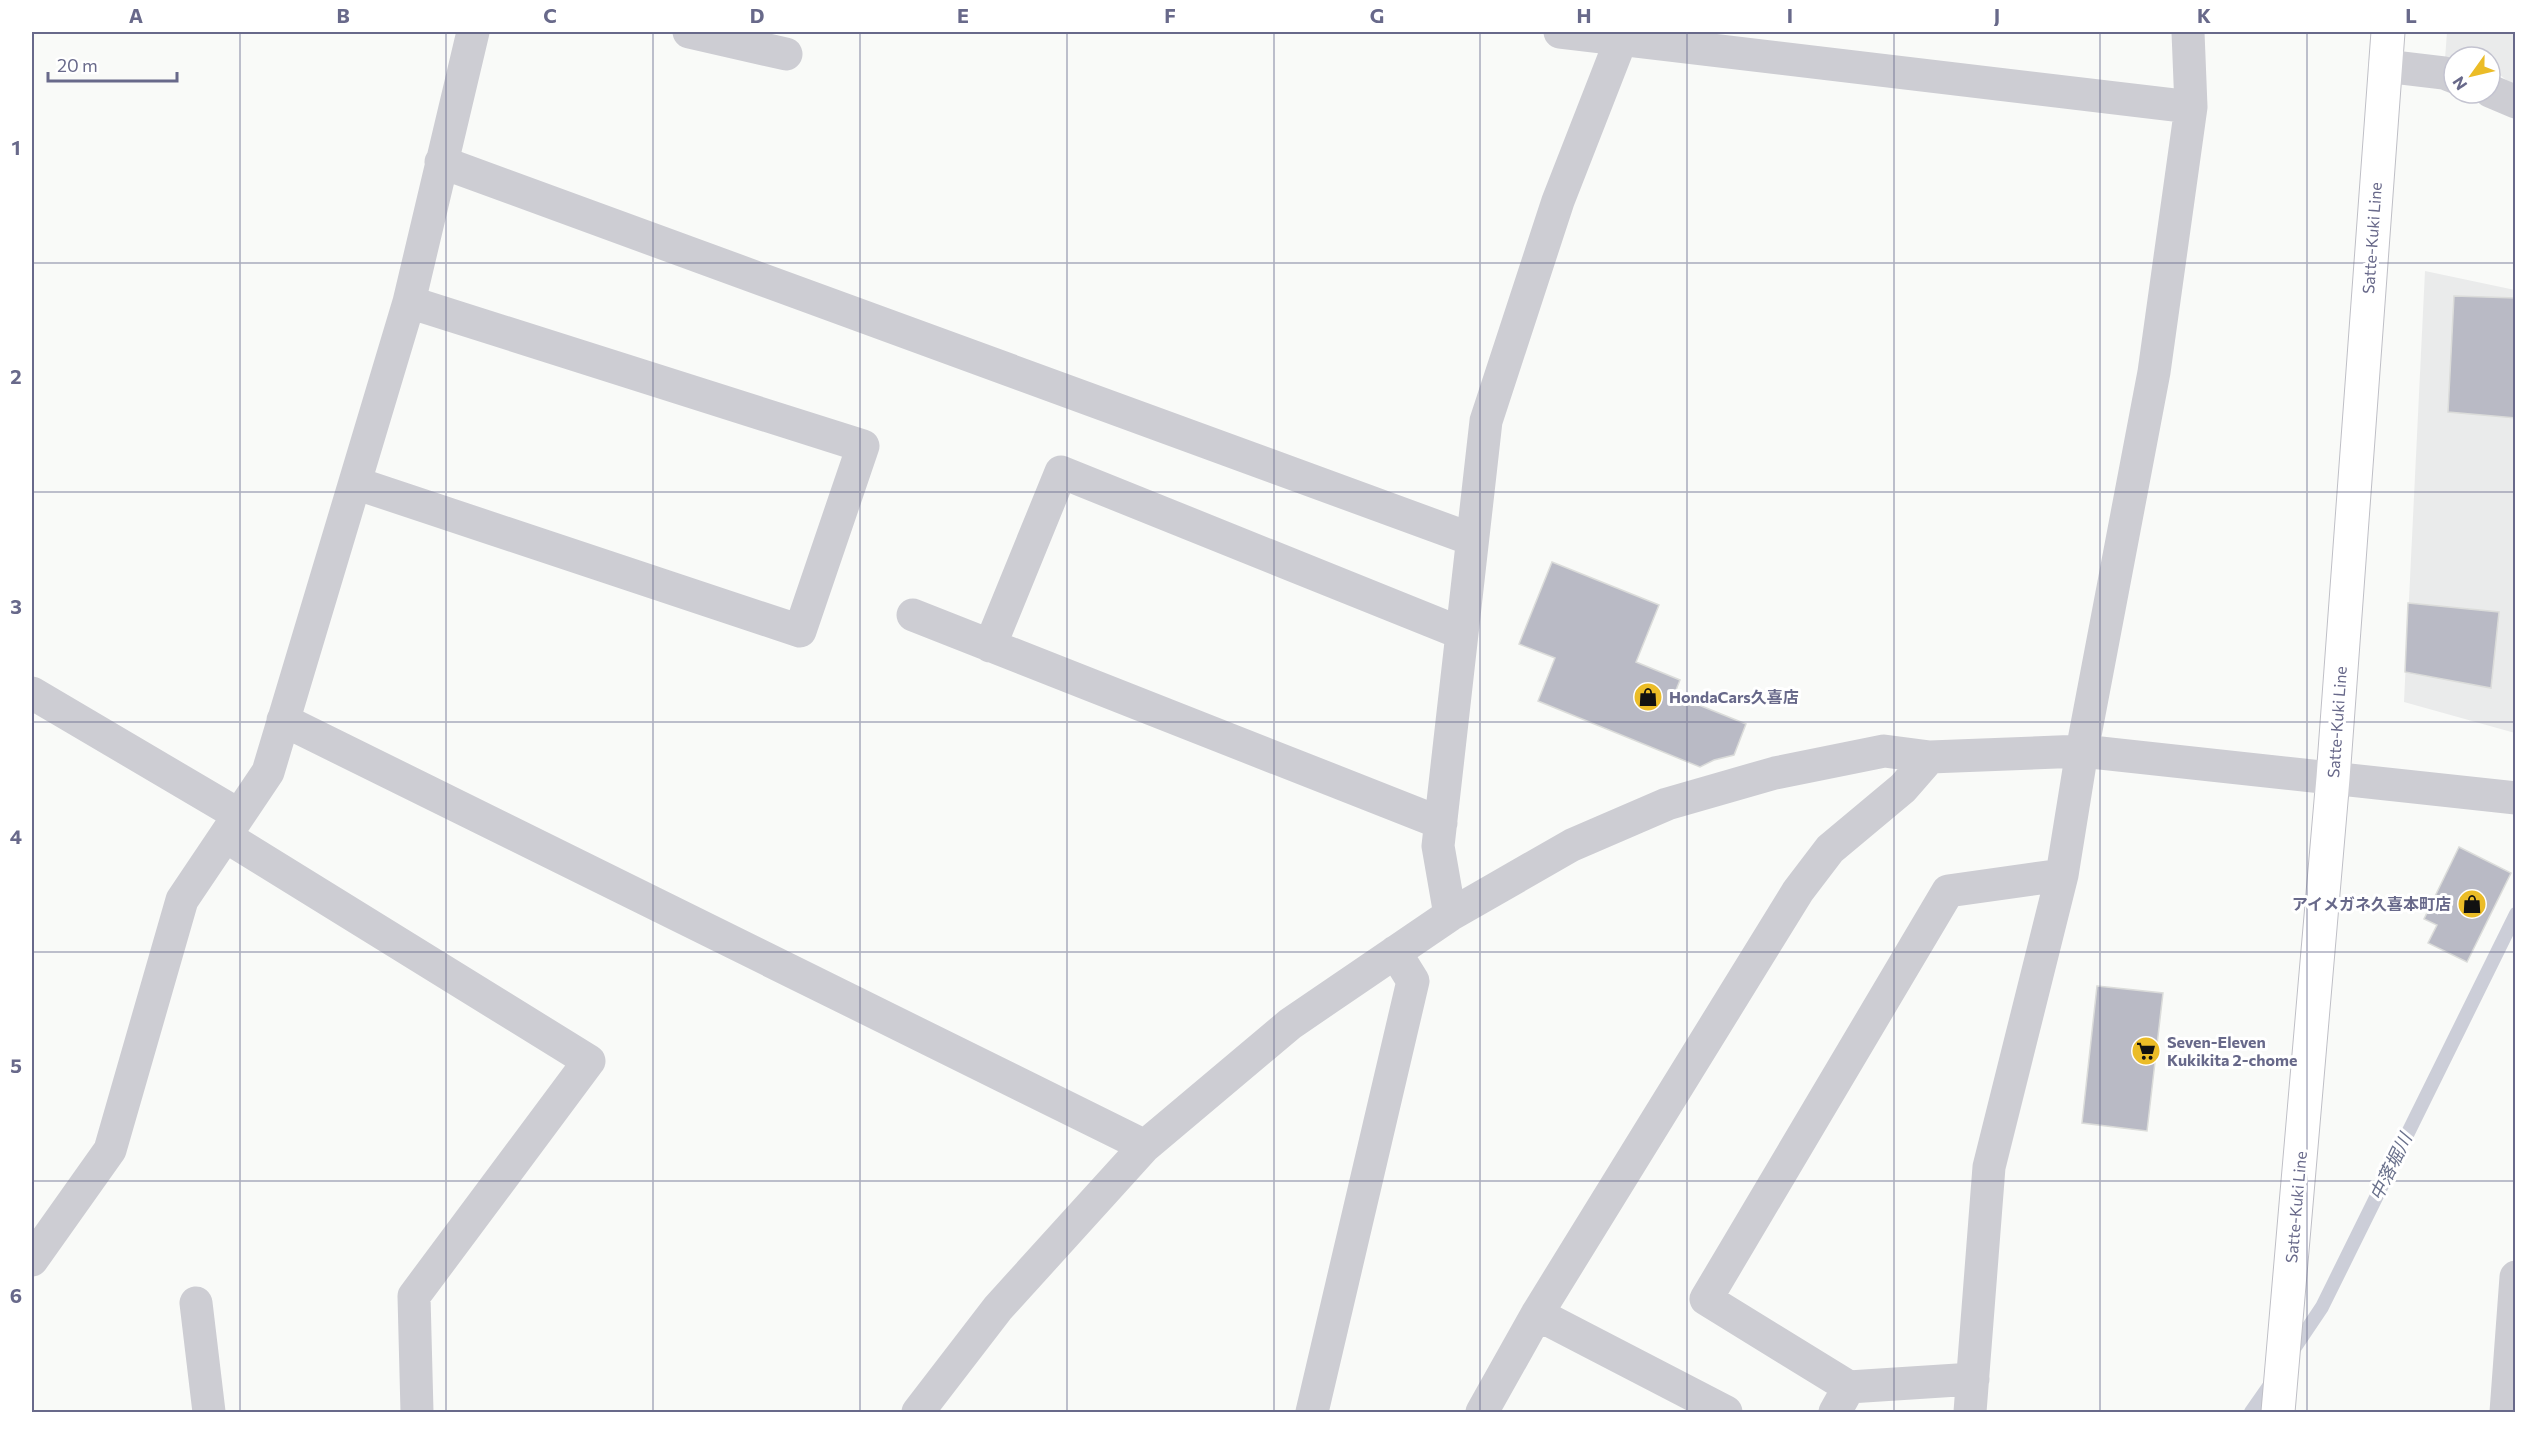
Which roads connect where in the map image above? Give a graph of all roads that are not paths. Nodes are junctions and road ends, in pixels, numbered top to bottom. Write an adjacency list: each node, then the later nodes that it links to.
1 (473, 32): 13 (street)
2 (689, 32): 7 (street)
3 (1560, 32): 6 (street)
4 (2188, 32): 12 (street)
5 (2388, 32): 8 (main road, Satte-Kuki Line)
6 (1624, 35): 12 (street); 16 (street)
7 (786, 54)
8 (2385, 66): 9 (street); 24 (main road, Satte-Kuki Line)
9 (2442, 73)
10 (2502, 96): 11 (street)
11 (2516, 102)
12 (2191, 107): 22 (street)
13 (441, 162): 14 (street); 16 (street)
14 (409, 302): 15 (street); 15 (street)
15 (355, 483): 21 (street)
16 (1471, 539): 18 (street)
17 (913, 615): 19 (street)
18 (1461, 633): 19 (street); 26 (street)
19 (990, 646): 26 (street)
20 (32, 693): 27 (street)
21 (284, 720): 27 (street); 31 (street)
22 (2082, 751): 23 (street); 24 (street); 28 (street)
23 (1930, 757): 29 (street); 35 (street)
24 (2333, 778): 25 (street); 45 (main road, Satte-Kuki Line)
25 (2516, 798)
26 (1441, 824): 29 (street)
27 (232, 826): 32 (street); 39 (street)
28 (2062, 874): 36 (street); 37 (street)
29 (1449, 915): 30 (street)
30 (1395, 952): 31 (street); 41 (street)
31 (1145, 1146): 40 (street)
32 (32, 1260)
33 (2516, 1277): 46 (street)
34 (196, 1303): 38 (street)
35 (1537, 1314): 42 (street); 43 (street)
36 (1973, 1379): 37 (street); 44 (street)
37 (1842, 1400)
38 (209, 1413)
39 (417, 1413)
40 (918, 1413)
41 (1312, 1413)
42 (1482, 1413)
43 (1726, 1413)
44 (1970, 1413)
45 (2277, 1413)
46 (2506, 1413)

